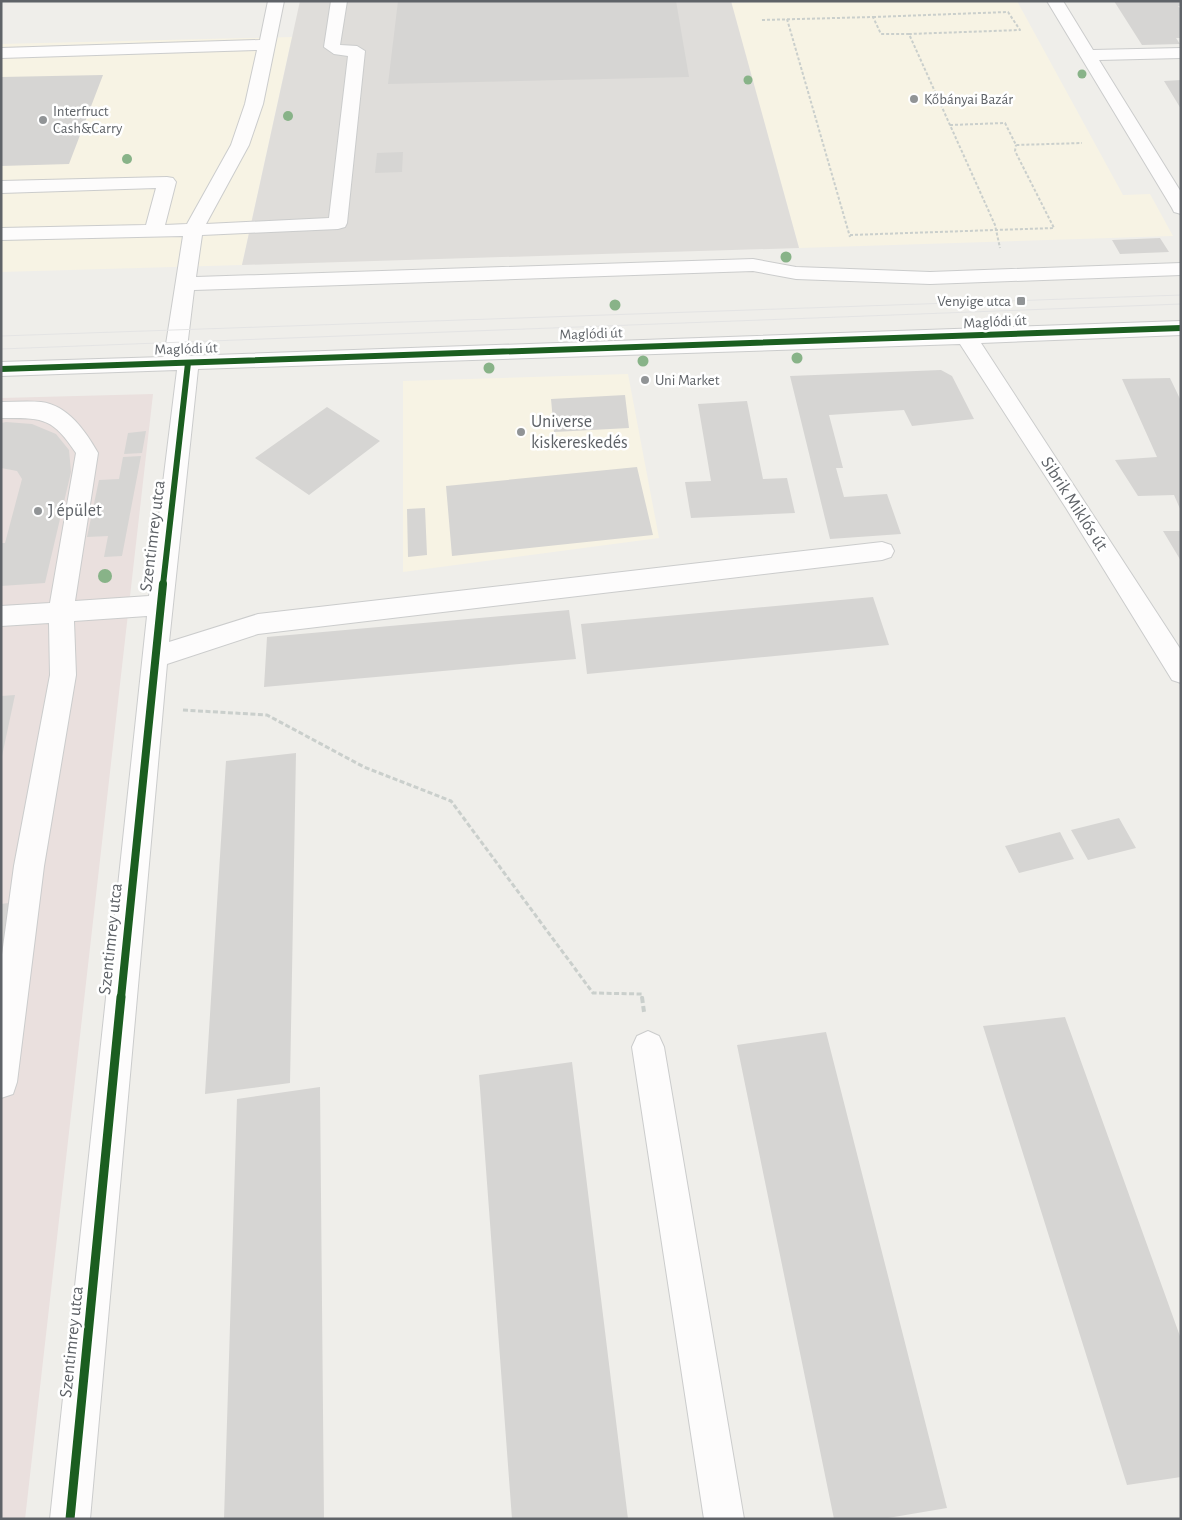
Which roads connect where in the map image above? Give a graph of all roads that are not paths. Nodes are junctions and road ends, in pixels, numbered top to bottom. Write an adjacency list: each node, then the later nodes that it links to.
1 (276, 1): 4 (street)
2 (339, 1): 11 (street)
3 (1055, 1): 7 (street)
4 (266, 45): 5 (street); 11 (street)
5 (1, 53)
6 (1181, 53): 7 (street)
7 (1089, 55): 9 (street)
8 (1, 187): 10 (street)
9 (1181, 208)
10 (154, 230): 11 (street); 12 (street)
11 (193, 230): 14 (street, Szentimrey utca)
12 (1, 234)
13 (1181, 269): 14 (street)
14 (186, 284): 17 (street, Szentimrey utca)
15 (1181, 328): 16 (street, Maglódi út)
16 (966, 337): 17 (street, Maglódi út); 24 (street, Sibrik Miklós út)
17 (181, 363): 18 (street, Maglódi út); 21 (street, Szentimrey utca)
18 (1, 369)
19 (1, 410): 22 (street)
20 (882, 551): 25 (street)
21 (160, 605): 22 (street); 25 (street, Szentimrey utca)
22 (61, 612): 23 (street); 28 (street)
23 (1, 616)
24 (1170, 638): 26 (street, Sibrik Miklós út)
25 (156, 657): 29 (street, Szentimrey utca)
26 (1181, 672)
27 (648, 1047): 30 (street)
28 (1, 1082)
29 (70, 1519)
30 (724, 1519)

